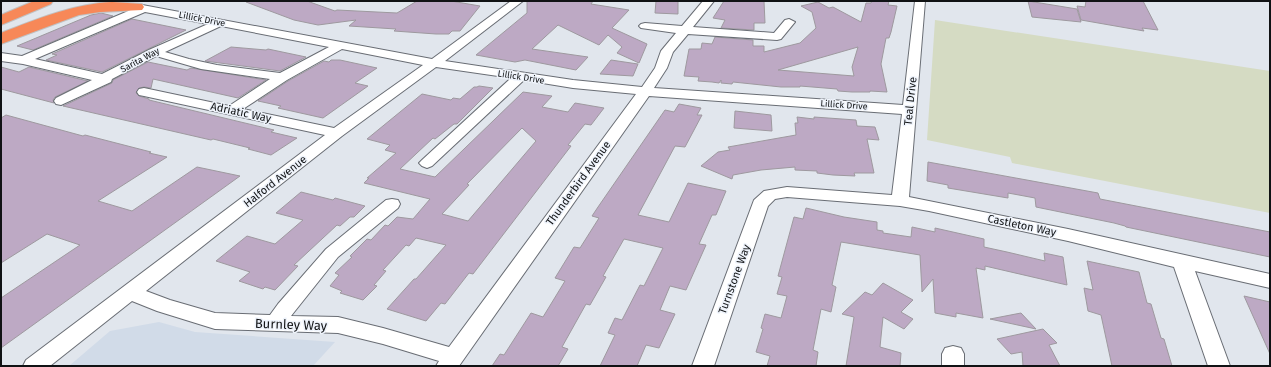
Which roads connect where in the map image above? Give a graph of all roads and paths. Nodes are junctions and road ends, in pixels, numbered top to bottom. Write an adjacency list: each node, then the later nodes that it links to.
1 (26, 1): 9 (highway)
2 (31, 1): 9 (highway)
3 (46, 1): 9 (highway)
4 (75, 1): 14 (highway)
5 (518, 1): 20 (street, Halford Avenue)
6 (709, 1): 13 (street, Thunderbird Avenue)
7 (920, 1): 28 (street, Teal Drive)
8 (137, 5): 10 (street, Lillick Drive); 15 (highway); 19 (street)
9 (3, 14)
10 (221, 22): 16 (street, Lillick Drive); 17 (street, Sarita Way)
11 (789, 22): 13 (street)
12 (645, 26): 13 (street)
13 (685, 30): 24 (street, Thunderbird Avenue)
14 (1, 34)
15 (1, 39)
16 (341, 45): 20 (street, Lillick Drive); 21 (street)
17 (155, 52): 21 (street); 23 (street, Sarita Way)
18 (1, 57): 19 (street)
19 (23, 60): 23 (street)
20 (434, 63): 22 (street, Lillick Drive); 29 (street, Halford Avenue)
21 (282, 77): 27 (street)
22 (520, 77): 24 (street, Lillick Drive); 30 (street)
23 (106, 79): 26 (street, Sarita Way)
24 (645, 91): 28 (street, Lillick Drive); 38 (street, Thunderbird Avenue)
25 (144, 92): 27 (street, Adriatic Way)
26 (61, 101)
27 (232, 110): 29 (street, Adriatic Way)
28 (910, 110): 32 (street, Teal Drive)
29 (338, 133): 36 (street, Halford Avenue)
30 (427, 163)
31 (770, 195): 32 (street, Castleton Way); 40 (street, Turnstone Way)
32 (900, 201): 34 (street, Castleton Way)
33 (392, 204): 37 (street)
34 (1182, 262): 35 (street, Castleton Way); 41 (street)
35 (1270, 281)
36 (130, 292): 37 (street, Burnley Way); 39 (street, Halford Avenue)
37 (275, 324): 38 (street, Burnley Way)
38 (450, 362)
39 (34, 366)
40 (703, 366)
41 (1219, 366)

